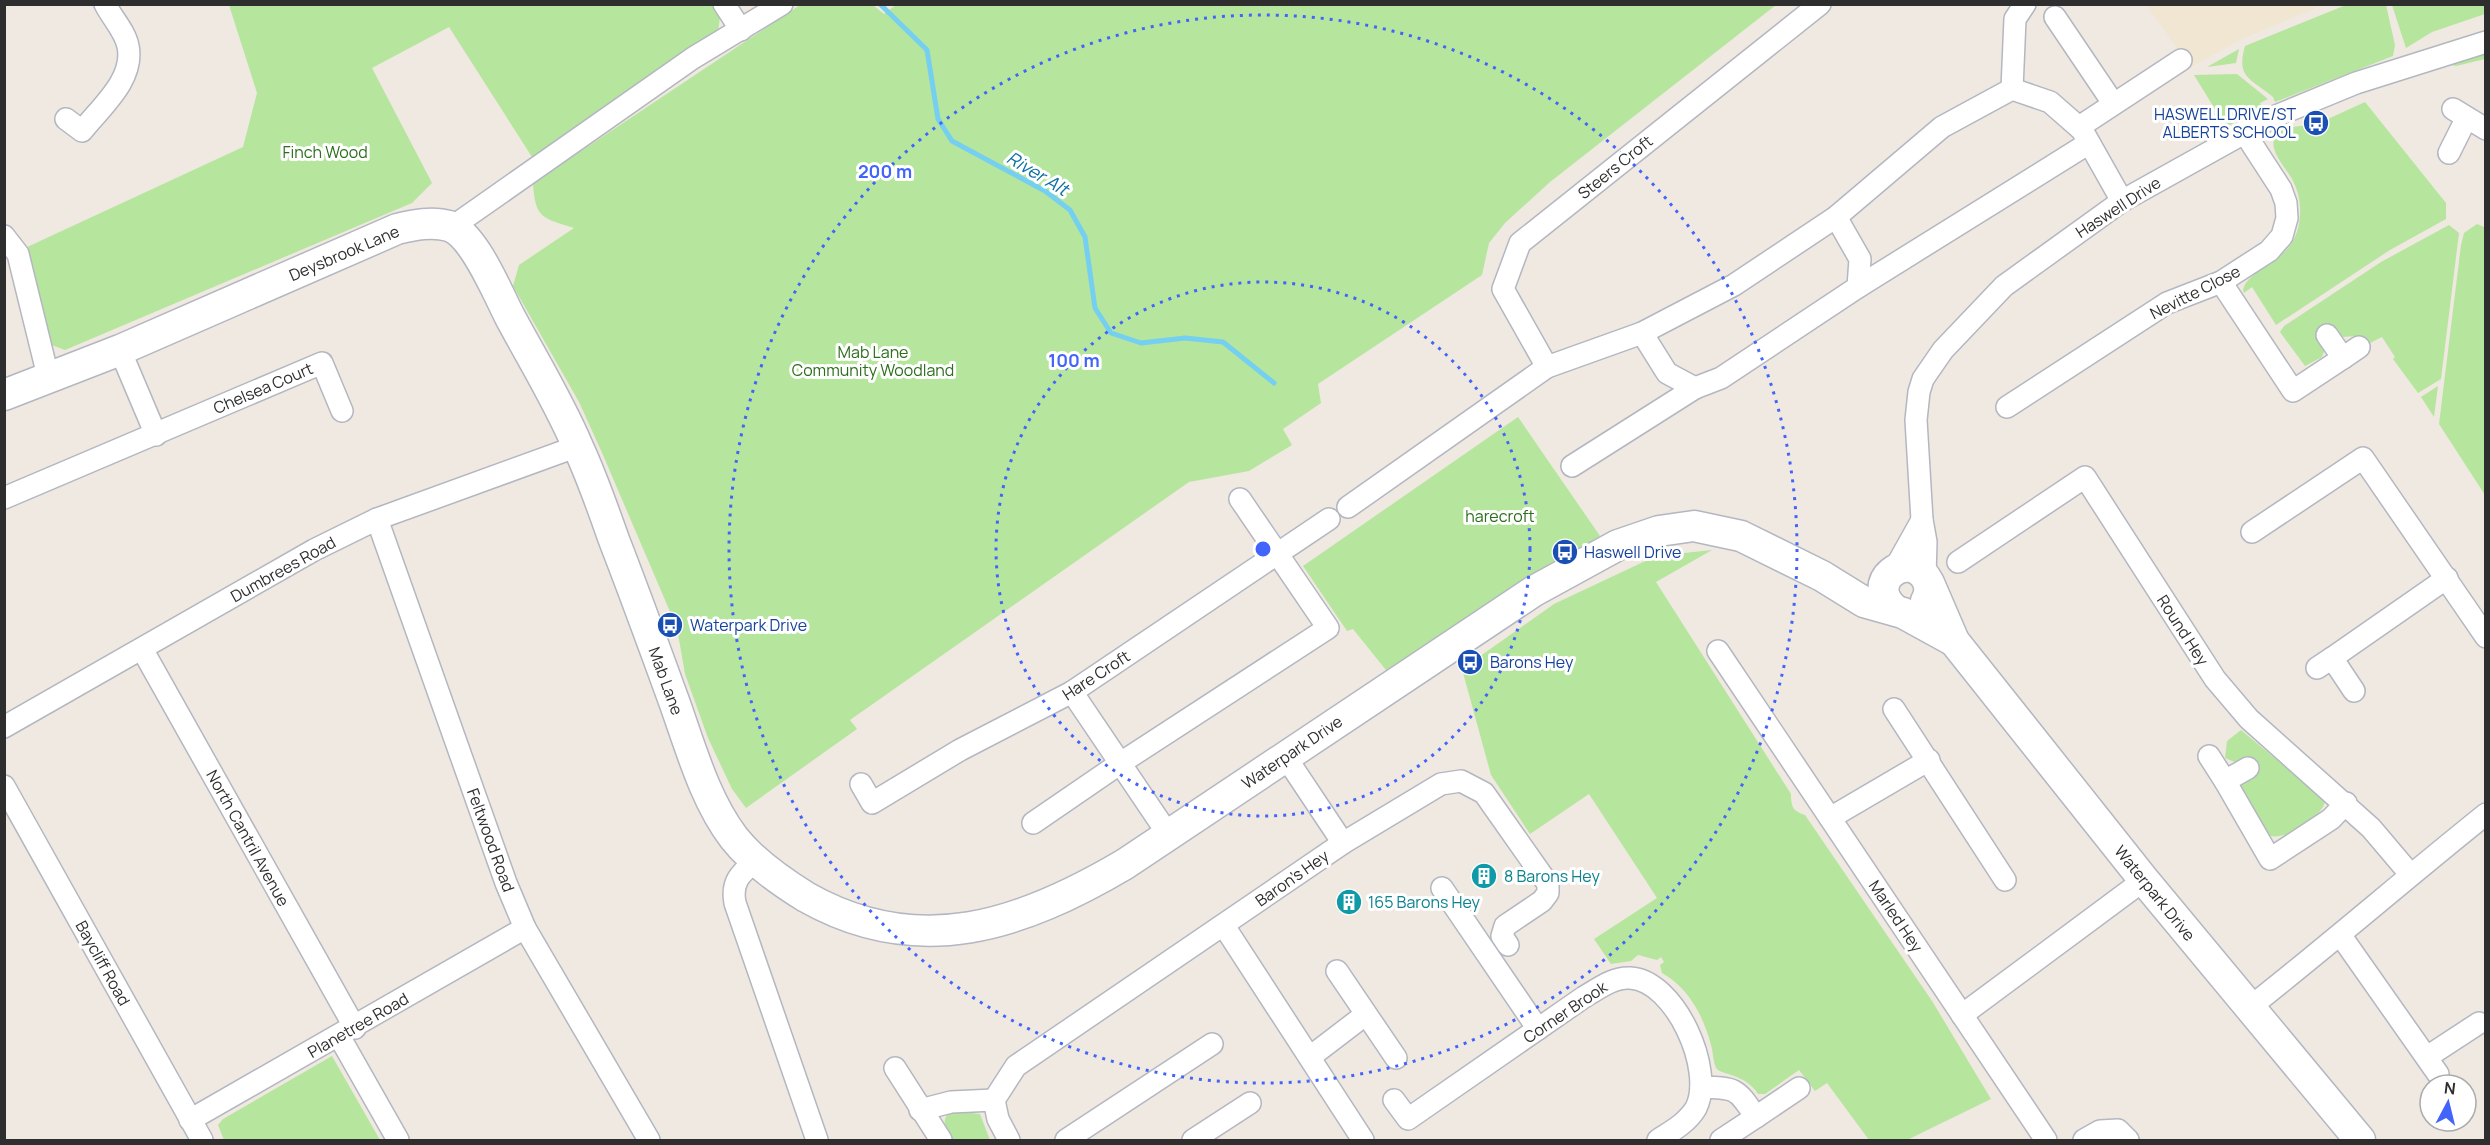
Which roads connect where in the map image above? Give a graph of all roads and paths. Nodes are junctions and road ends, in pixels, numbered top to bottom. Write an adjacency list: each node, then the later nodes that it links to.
1 (105, 4): 12 (street)
2 (724, 4): 7 (street)
3 (782, 4): 7 (street)
4 (1820, 4): 26 (street, Steers Croft)
5 (2025, 4): 10 (street)
6 (2055, 17): 11 (street)
7 (741, 30): 19 (street)
8 (2486, 42): 14 (street, Haswell Drive)
9 (2181, 60): 11 (street)
10 (2012, 89): 15 (street); 18 (street)
11 (2113, 103): 15 (street)
12 (66, 119)
13 (2486, 129): 16 (street)
14 (2244, 132): 17 (street, Haswell Drive); 21 (street, Nevitte Close)
15 (2084, 135): 17 (street); 22 (street)
16 (2449, 153)
17 (2122, 201): 40 (street, Haswell Drive)
18 (1836, 217): 22 (street); 23 (street)
19 (452, 227): 25 (street, Deysbrook Lane); 33 (street, Mab Lane)
20 (4, 236): 27 (street)
21 (2221, 282): 24 (street); 30 (street, Nevitte Close)
22 (1858, 287): 28 (street)
23 (1642, 333): 26 (street); 28 (street)
24 (2327, 335)
25 (120, 350): 27 (street, Deysbrook Lane); 32 (street)
26 (1547, 367): 37 (street)
27 (48, 376): 29 (street, Deysbrook Lane)
28 (1695, 388): 34 (street)
29 (4, 395)
30 (2007, 407)
31 (342, 411): 32 (street, Chelsea Court)
32 (156, 435): 35 (street, Chelsea Court)
33 (578, 446): 38 (street, Dumbrees Road); 71 (street, Mab Lane)
34 (1572, 466)
35 (4, 498)
36 (1240, 499): 42 (street)
37 (1348, 507)
38 (377, 519): 51 (street, Dumbrees Road); 77 (street, Feltwood Road)
39 (1329, 519): 42 (street, Hare Croft)
40 (1922, 520): 44 (street); 47 (street, Haswell Drive)
41 (2252, 532): 46 (street)
42 (1278, 554): 54 (street, Hare Croft); 60 (street)
43 (1958, 562): 65 (street, Round Hey)
44 (1893, 571): 45 (street, Waterpark Drive); 47 (street, Waterpark Drive); 48 (street)
45 (1822, 576): 48 (street, Waterpark Drive); 57 (street, Waterpark Drive)
46 (2447, 578): 49 (street); 53 (street)
47 (1927, 580): 48 (street); 50 (street, Waterpark Drive)
48 (1899, 611): 50 (street, Waterpark Drive)
49 (2486, 637)
50 (1954, 641): 74 (street, Waterpark Drive)
51 (142, 648): 56 (street, Dumbrees Road); 86 (street, North Cantril Avenue)
52 (1718, 651): 67 (street, Marled Hey)
53 (2354, 691)
54 (1072, 692): 60 (street); 63 (street, Hare Croft)
55 (1894, 709): 59 (street)
56 (4, 727)
57 (1286, 756): 69 (street, Waterpark Drive); 70 (street)
58 (2209, 756): 62 (street)
59 (1929, 760): 67 (street); 73 (street)
60 (1119, 764): 68 (street); 69 (street)
61 (2248, 768): 62 (street)
62 (2225, 781): 65 (street)
63 (861, 783)
64 (4, 786): 98 (street, Baycliff Road)
65 (2346, 803): 72 (street, Round Hey)
66 (2486, 814): 72 (street)
67 (1830, 818): 83 (street, Marled Hey)
68 (1033, 823)
69 (1168, 834): 71 (street, Waterpark Drive)
70 (1343, 843): 76 (street, Baron's Hey); 79 (street, Baron's Hey)
71 (755, 861): 102 (street)
72 (2410, 874): 78 (street)
73 (2005, 880)
74 (2144, 880): 81 (street, Waterpark Drive); 83 (street)
75 (1442, 888): 79 (street)
76 (1224, 926): 88 (street); 93 (street, Baron's Hey)
77 (525, 928): 86 (street, Planetree Road); 101 (street, Feltwood Road)
78 (2341, 936): 81 (street); 84 (street)
79 (1484, 949): 85 (street)
80 (1337, 971): 82 (street)
81 (2249, 1008): 113 (street, Waterpark Drive)
82 (1365, 1015): 88 (street); 89 (street)
83 (1962, 1015): 110 (street, Marled Hey)
84 (2478, 1021)
85 (1538, 1029): 91 (street, Corner Brook); 94 (street, Corner Brook)
86 (347, 1032): 98 (street, Planetree Road); 100 (street, North Cantril Avenue)
87 (1212, 1044): 105 (street)
88 (1310, 1057): 107 (street)
89 (1396, 1058)
90 (895, 1068): 96 (street)
91 (1701, 1087): 97 (street); 108 (street)
92 (1799, 1088): 97 (street)
93 (994, 1100): 96 (street); 104 (street)
94 (1394, 1100)
95 (1250, 1103): 106 (street)
96 (920, 1110): 103 (street)
97 (1756, 1117): 109 (street)
98 (190, 1120): 99 (street, Baycliff Road)
99 (202, 1140)
100 (398, 1140)
101 (649, 1140)
102 (817, 1140)
103 (941, 1140)
104 (1009, 1140)
105 (1066, 1140)
106 (1193, 1140)
107 (1363, 1140)
108 (1658, 1140)
109 (1721, 1140)
110 (2046, 1140)
111 (2084, 1140): 112 (street)
112 (2128, 1140)
113 (2360, 1140)

